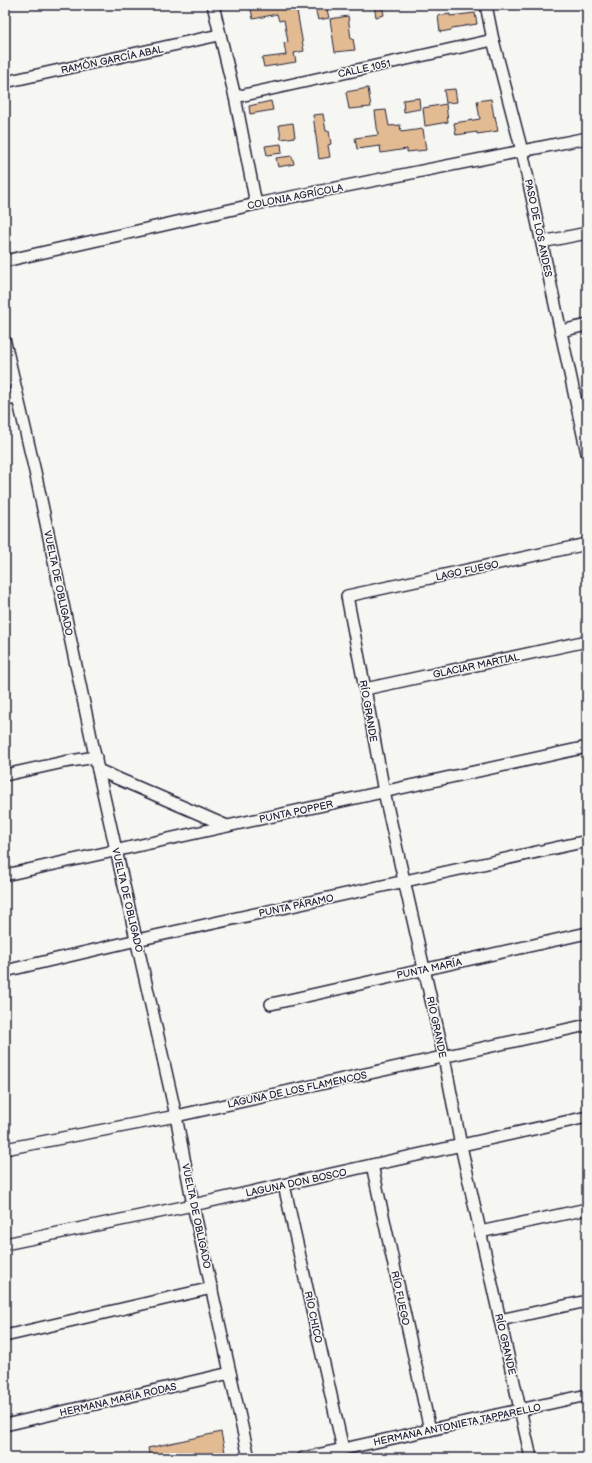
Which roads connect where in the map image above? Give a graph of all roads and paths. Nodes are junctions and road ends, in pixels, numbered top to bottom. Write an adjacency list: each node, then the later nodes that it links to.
1 (213, 5): 3 (street)
2 (486, 5): 4 (street, PASO DE LOS ANDES)
3 (220, 35): 5 (street, RAMÓN GARCÍA ABAL); 6 (street)
4 (493, 40): 6 (street, CALLE 1051); 8 (street, PASO DE LOS ANDES)
5 (5, 82)
6 (235, 97): 9 (street)
7 (587, 138): 8 (street, COLONIA AGRÍCOLA)
8 (522, 151): 9 (street, COLONIA AGRÍCOLA); 11 (street, PASO DE LOS ANDES)
9 (256, 204): 12 (street, COLONIA AGRÍCOLA)
10 (587, 233): 11 (street)
11 (542, 242): 14 (street, PASO DE LOS ANDES)
12 (5, 261)
13 (587, 325): 14 (street)
14 (561, 331): 18 (street, PASO DE LOS ANDES)
15 (5, 342): 16 (street, VUELTA DE OBLIGADO)
16 (17, 398): 17 (street); 24 (street, VUELTA DE OBLIGADO)
17 (5, 400)
18 (587, 453)
19 (587, 544): 20 (street, LAGO FUEGO)
20 (346, 596): 22 (street, RÍO GRANDE)
21 (587, 641): 22 (street, GLACIAR MARTIAL)
22 (365, 689): 27 (street, RÍO GRANDE)
23 (587, 747): 27 (street, PUNTA POPPER)
24 (96, 757): 25 (street, VUELTA DE OBLIGADO); 26 (street)
25 (98, 770): 28 (street); 30 (street, VUELTA DE OBLIGADO)
26 (5, 775)
27 (384, 792): 28 (street, PUNTA POPPER); 32 (street, RÍO GRANDE)
28 (227, 826): 30 (street, PUNTA POPPER)
29 (587, 841): 32 (street, PUNTA PÁRAMO)
30 (117, 851): 31 (street, PUNTA POPPER); 34 (street, VUELTA DE OBLIGADO)
31 (5, 875)
32 (405, 881): 34 (street, PUNTA PÁRAMO); 35 (street, RÍO GRANDE)
33 (587, 933): 35 (street, PUNTA MARÍA)
34 (137, 940): 36 (street, PUNTA PÁRAMO); 40 (street, VUELTA DE OBLIGADO)
35 (424, 969): 37 (street, PUNTA MARÍA); 39 (street, RÍO GRANDE)
36 (5, 971)
37 (271, 1004)
38 (587, 1025): 39 (street, LAGUNA DE LOS FLAMENCOS)
39 (444, 1057): 40 (street, LAGUNA DE LOS FLAMENCOS); 42 (street, RÍO GRANDE)
40 (176, 1116): 43 (street, LAGUNA DE LOS FLAMENCOS); 46 (street, VUELTA DE OBLIGADO)
41 (587, 1117): 42 (street, LAGUNA DON BOSCO)
42 (461, 1146): 44 (street, LAGUNA DON BOSCO); 48 (street, RÍO GRANDE)
43 (5, 1149)
44 (372, 1165): 45 (street, LAGUNA DON BOSCO); 58 (street, RÍO FUEGO)
45 (284, 1185): 46 (street, LAGUNA DON BOSCO); 59 (street, RÍO CHICO)
46 (193, 1205): 49 (street, LAGUNA DON BOSCO); 50 (street, VUELTA DE OBLIGADO)
47 (587, 1209): 48 (street)
48 (480, 1232): 52 (street, RÍO GRANDE)
49 (5, 1244)
50 (212, 1288): 53 (street); 54 (street, VUELTA DE OBLIGADO)
51 (587, 1301): 52 (street)
52 (500, 1320): 56 (street, RÍO GRANDE)
53 (5, 1336)
54 (230, 1373): 57 (street, HERMANA MARÍA RODAS); 60 (street, VUELTA DE OBLIGADO)
55 (587, 1395): 56 (street, HERMANA ANTONIETA TAPPARELLO)
56 (521, 1410): 58 (street, HERMANA ANTONIETA TAPPARELLO); 62 (street, RÍO GRANDE)
57 (5, 1425)
58 (430, 1430): 59 (street, HERMANA ANTONIETA TAPPARELLO)
59 (343, 1449): 61 (street, HERMANA ANTONIETA TAPPARELLO)
60 (249, 1458)
61 (303, 1458)
62 (531, 1458)

